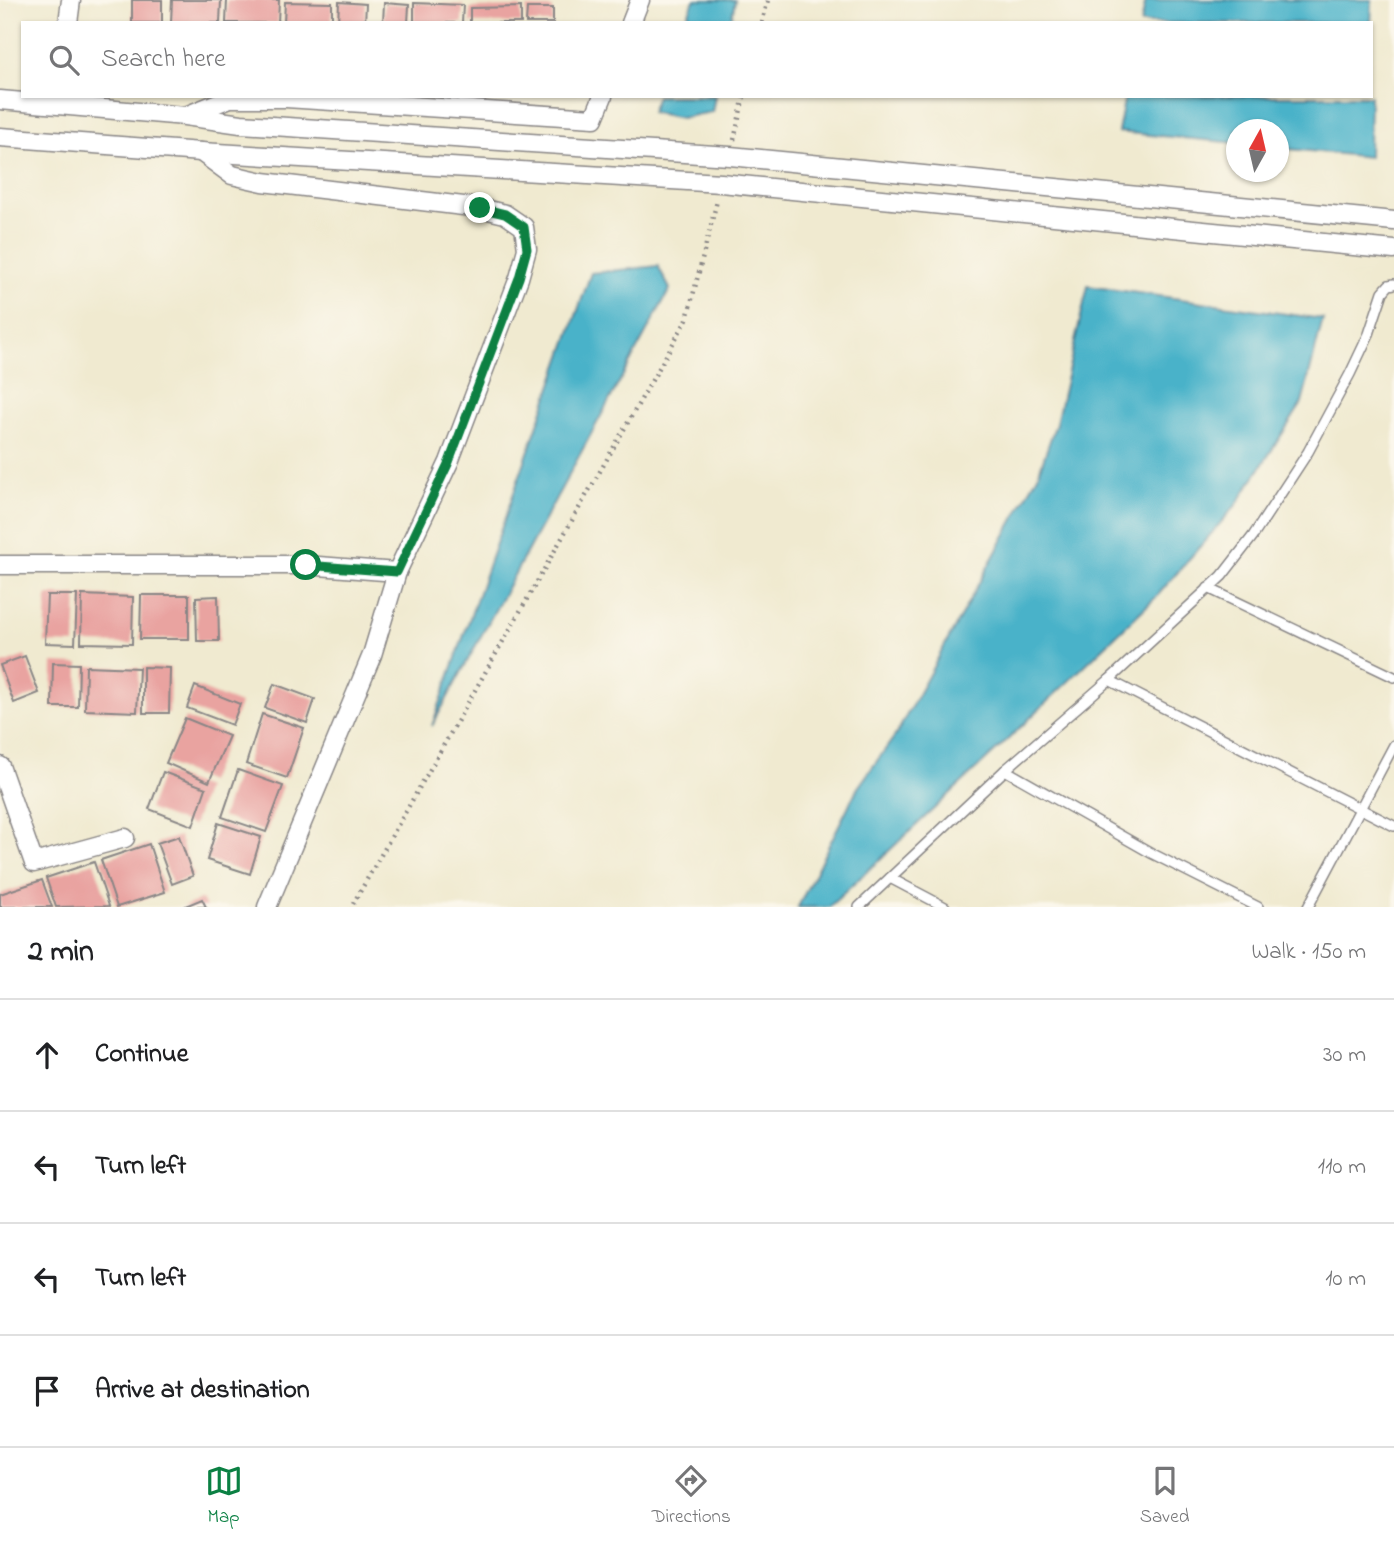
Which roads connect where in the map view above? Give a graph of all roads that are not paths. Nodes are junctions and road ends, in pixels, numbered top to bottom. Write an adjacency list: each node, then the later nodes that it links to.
1 (71, 0): 3 (street)
2 (640, 0): 4 (street)
3 (68, 21)
4 (632, 21)
5 (230, 98): 12 (street)
6 (230, 98): 7 (street)
7 (285, 98)
8 (285, 98): 9 (street)
9 (602, 98)
10 (0, 100): 11 (street)
11 (55, 101): 12 (street)
12 (185, 116): 15 (street)
13 (0, 137): 14 (street)
14 (201, 152): 16 (street); 19 (street)
15 (1394, 221)
16 (1394, 250)
17 (1394, 284): 20 (lane)
18 (0, 565): 19 (street)
19 (397, 572): 30 (street)
20 (1208, 589): 21 (lane); 22 (lane)
21 (1394, 677)
22 (1109, 680): 25 (lane); 26 (lane)
23 (1394, 745): 26 (lane)
24 (0, 766): 28 (street)
25 (1005, 769): 29 (lane); 33 (lane)
26 (1362, 808): 27 (lane); 34 (lane)
27 (1394, 826)
28 (125, 838)
29 (890, 878): 31 (lane); 32 (lane)
30 (267, 907)
31 (859, 907)
32 (945, 907)
33 (1258, 907)
34 (1308, 907)

